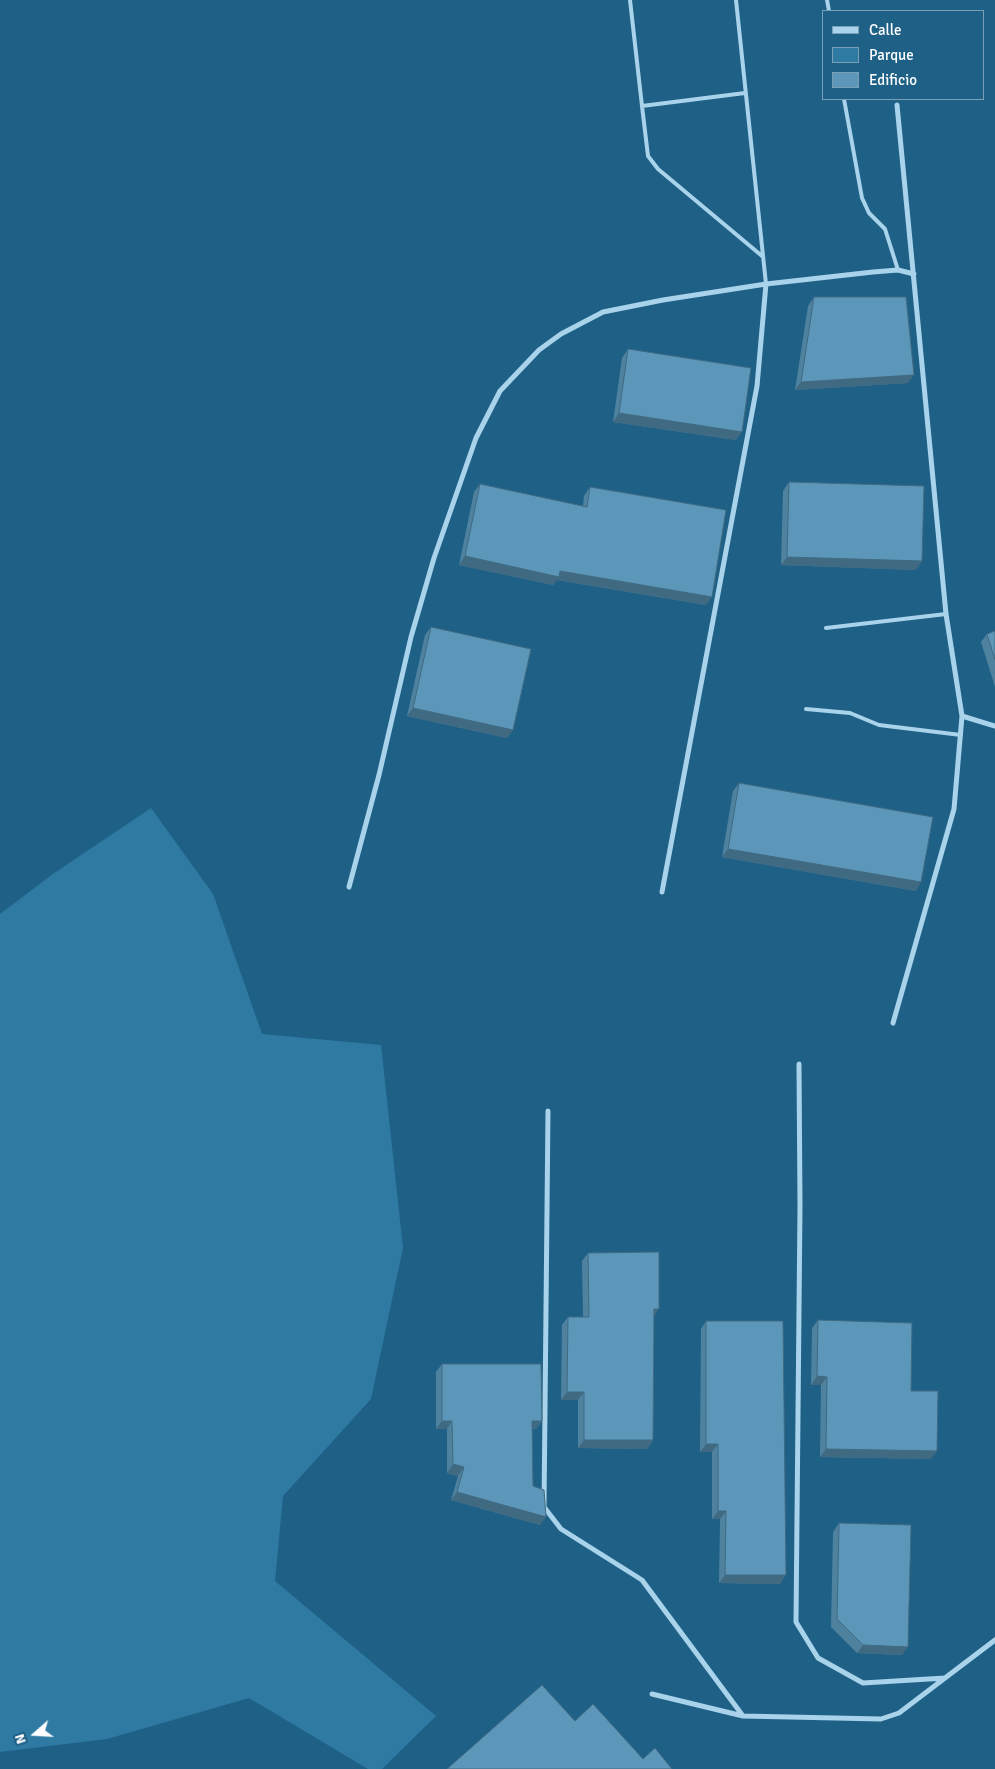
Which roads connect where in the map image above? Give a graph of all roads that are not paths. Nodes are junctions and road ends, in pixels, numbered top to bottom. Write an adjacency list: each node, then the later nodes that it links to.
1 (630, 0): 6 (lane)
2 (736, 0): 3 (lane)
3 (745, 93): 6 (lane); 7 (lane)
4 (844, 100): 8 (lane)
5 (897, 105): 9 (street)
6 (642, 106): 7 (lane)
7 (762, 256): 10 (lane)
8 (898, 270): 9 (street); 10 (street)
9 (914, 274): 11 (street)
10 (766, 284): 17 (street); 18 (street)
11 (946, 614): 12 (lane); 14 (street)
12 (826, 628)
13 (806, 709): 16 (lane)
14 (962, 716): 15 (street); 16 (street)
15 (995, 726)
16 (961, 735): 19 (street)
17 (350, 888)
18 (662, 892)
19 (892, 1023)
20 (798, 1064): 23 (street)
21 (548, 1111): 25 (street)
22 (995, 1640): 23 (street)
23 (945, 1678): 25 (street)
24 (652, 1694): 25 (street)
25 (743, 1716)

